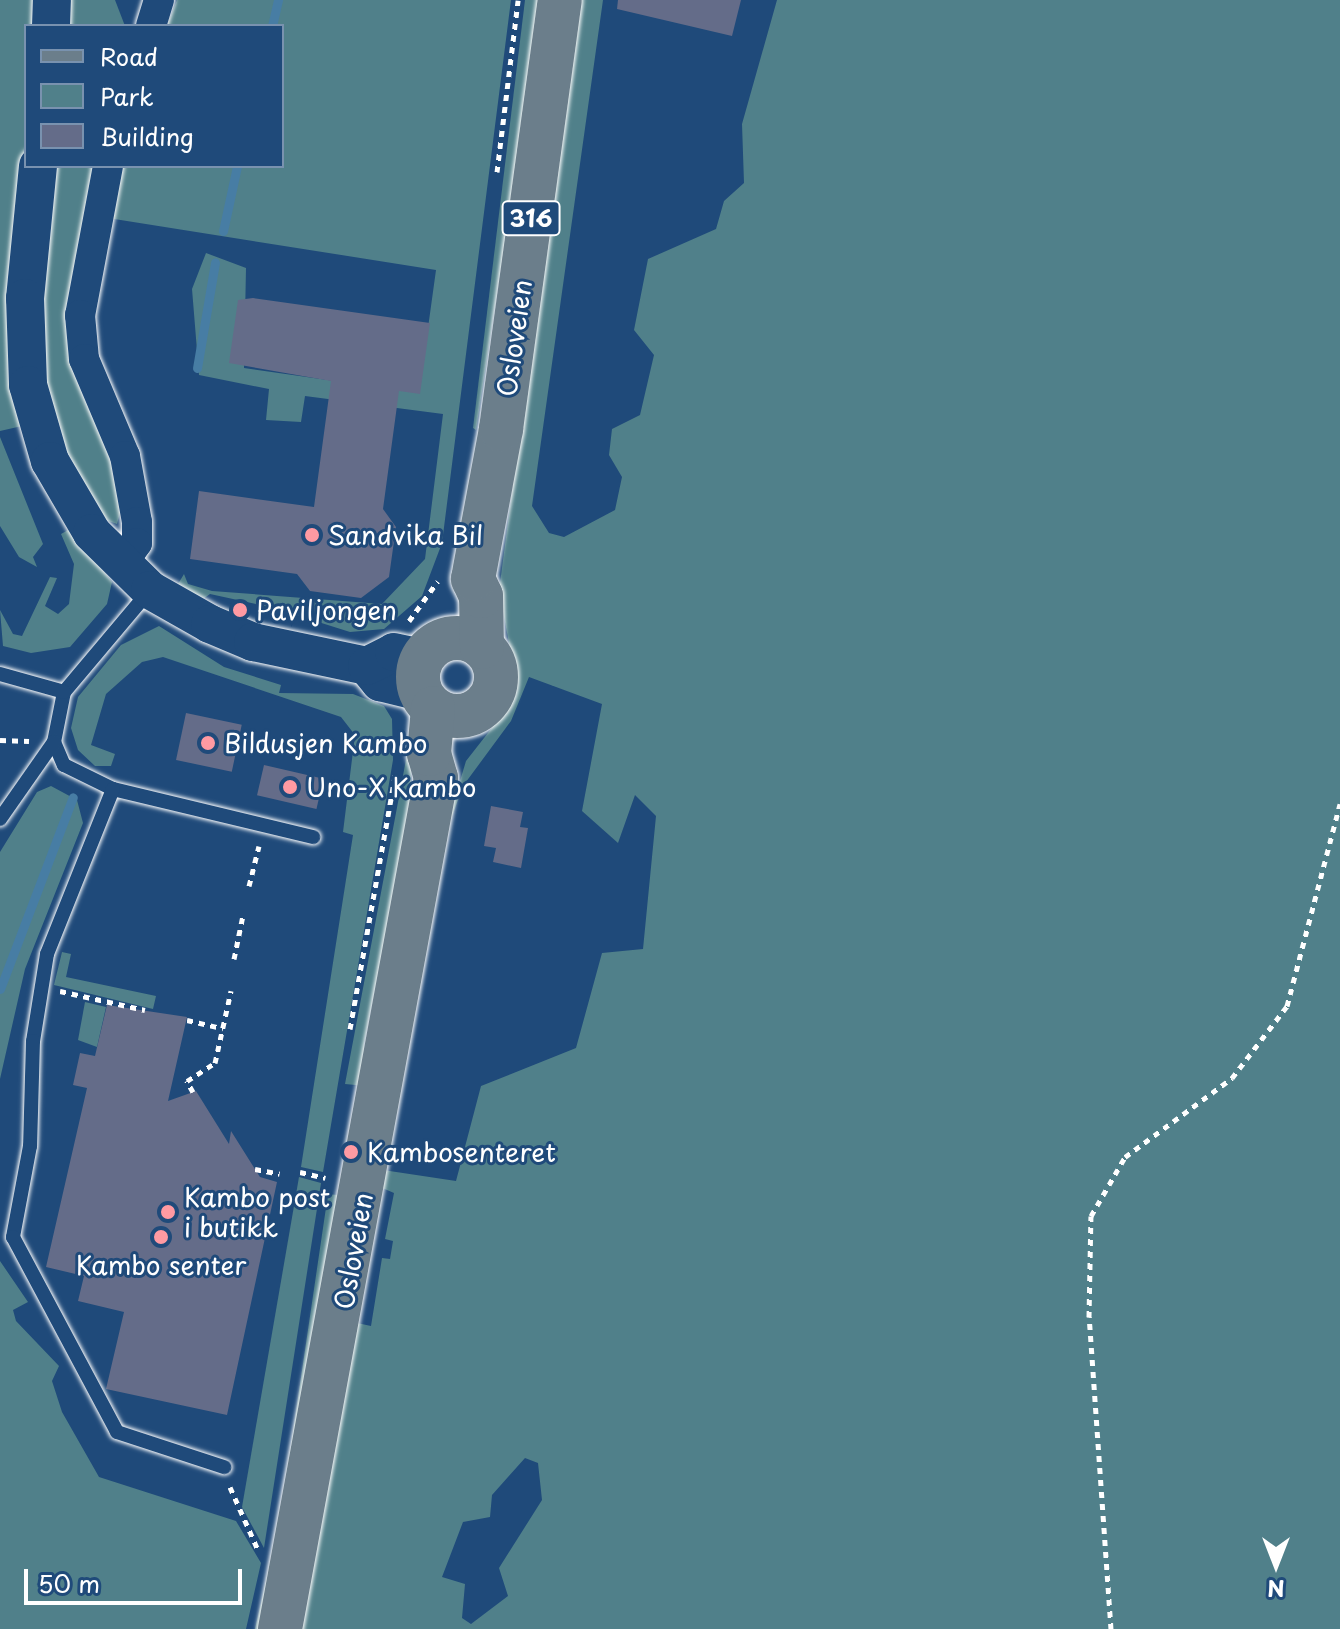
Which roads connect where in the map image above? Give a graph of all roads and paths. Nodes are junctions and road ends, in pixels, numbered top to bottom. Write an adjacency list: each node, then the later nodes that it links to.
1 (52, 0): 5 (street)
2 (159, 0): 6 (street)
3 (518, 0): 9 (path)
4 (560, 0): 11 (main road, Osloveien / 316)
5 (51, 24)
6 (152, 24)
7 (38, 168): 10 (street)
8 (108, 168): 10 (street)
9 (495, 185)
10 (123, 563): 12 (street)
11 (458, 573): 13 (path); 13 (main road, Osloveien / 316)
12 (150, 590): 13 (street); 15 (lane)
13 (439, 670): 38 (main road, Osloveien / 316)
14 (0, 674): 15 (lane)
15 (64, 692): 16 (lane)
16 (54, 742): 17 (lane); 18 (lane)
17 (8, 789): 20 (lane)
18 (113, 789): 21 (lane); 26 (lane)
19 (1340, 804): 39 (path)
20 (0, 819)
21 (263, 825): 22 (lane); 23 (path)
22 (313, 837)
23 (249, 886)
24 (243, 915): 25 (path)
25 (234, 959)
26 (42, 987): 28 (path); 36 (lane)
27 (231, 991): 30 (path)
28 (145, 1010)
29 (187, 1020): 30 (path)
30 (223, 1028): 31 (path)
31 (193, 1092)
32 (255, 1169): 34 (path)
33 (300, 1172): 35 (path)
34 (280, 1174)
35 (325, 1178)
36 (224, 1467): 37 (path)
37 (265, 1562)
38 (280, 1629)
39 (1111, 1629)

